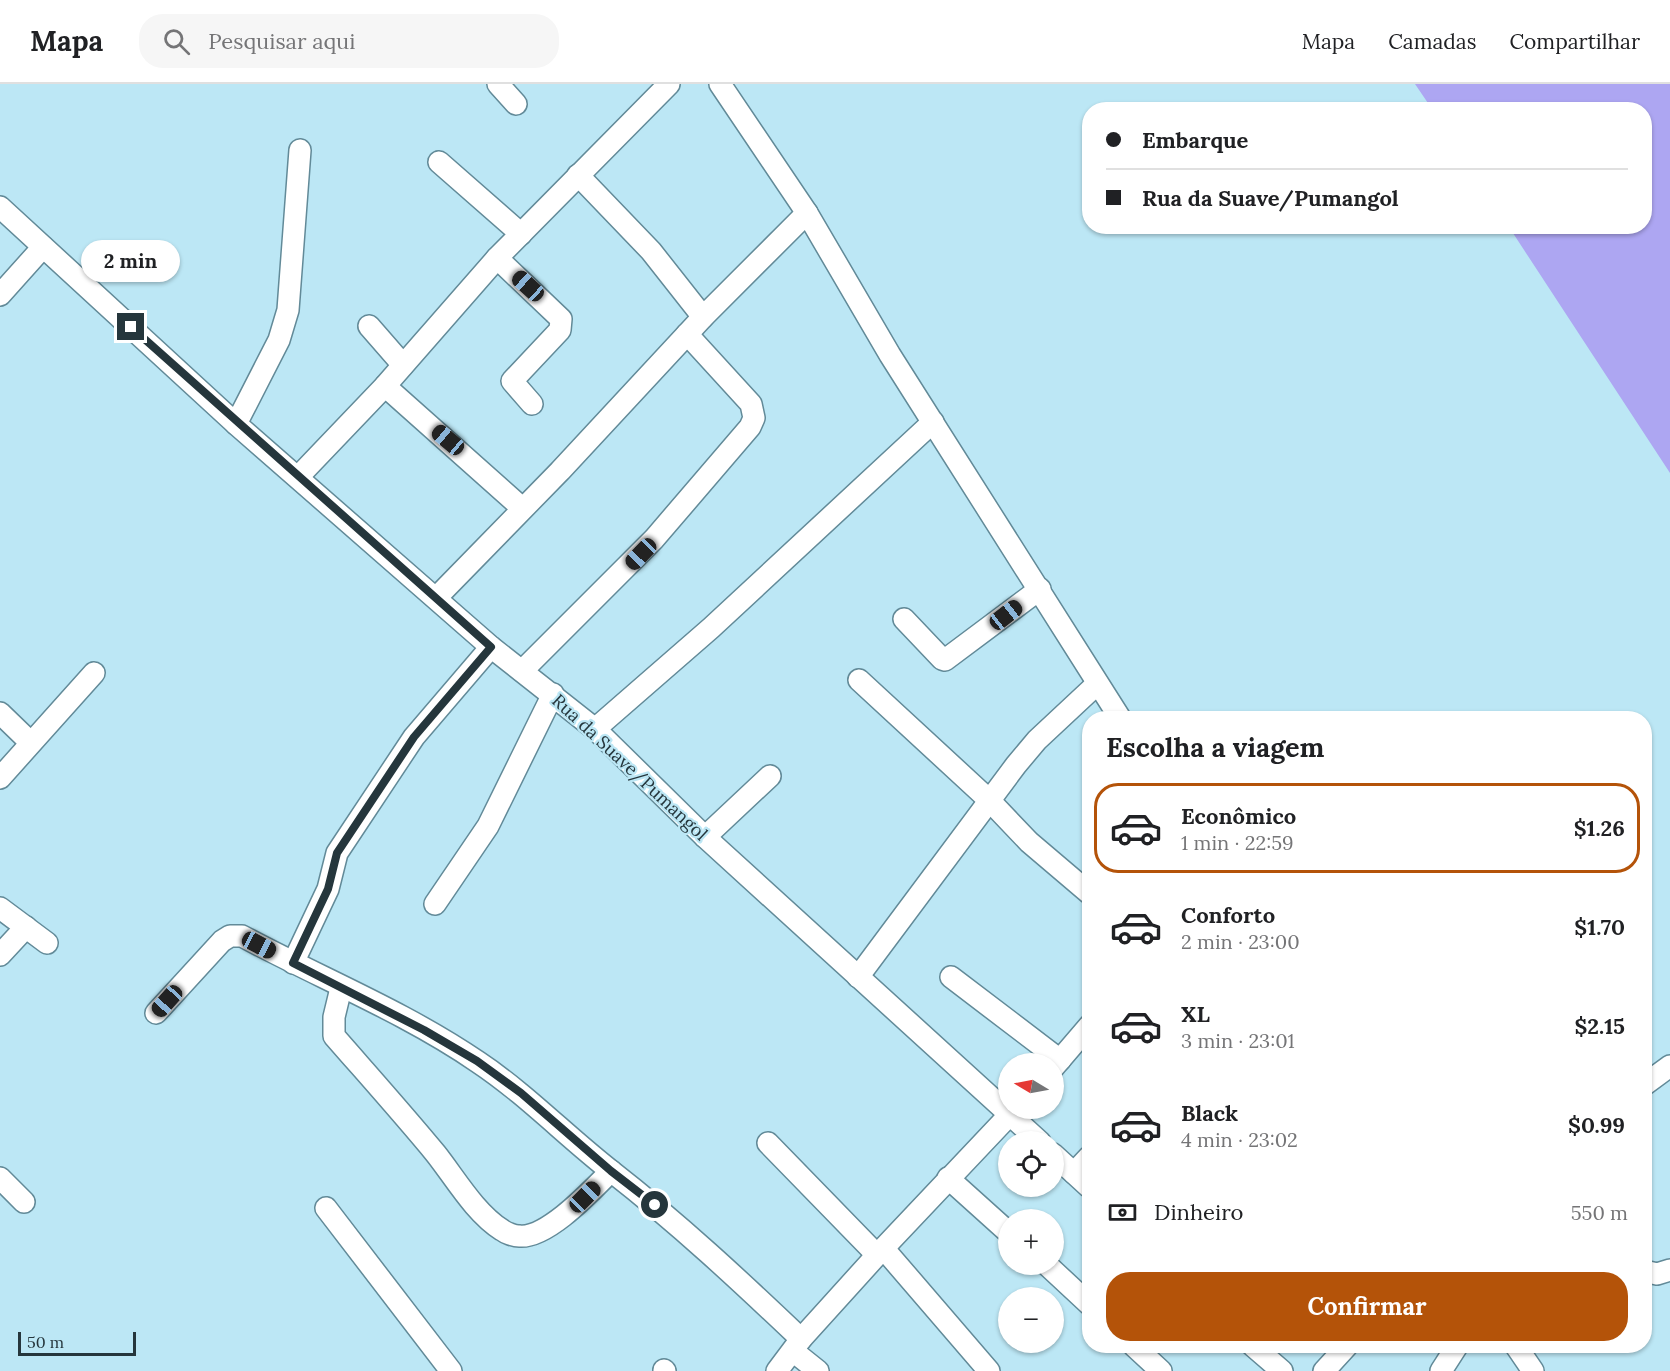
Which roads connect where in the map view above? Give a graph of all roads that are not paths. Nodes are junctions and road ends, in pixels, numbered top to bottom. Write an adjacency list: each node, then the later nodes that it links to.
1 (498, 84): 4 (street)
2 (669, 84): 7 (street)
3 (720, 84): 9 (street)
4 (516, 104)
5 (300, 150): 21 (street)
6 (439, 162): 10 (street)
7 (578, 175): 10 (street); 14 (street)
8 (0, 207): 11 (street, Rua da Suave/Pumangol)
9 (807, 213): 14 (street); 20 (street)
10 (522, 234): 12 (street)
11 (43, 247): 13 (street); 21 (street, Rua da Suave/Pumangol)
12 (497, 258): 17 (street); 19 (street)
13 (0, 295)
14 (703, 316): 16 (street)
15 (369, 326): 17 (street)
16 (687, 334): 23 (street); 28 (street)
17 (403, 365): 18 (street)
18 (385, 386): 22 (street); 23 (street)
19 (532, 404)
20 (933, 422): 24 (street); 35 (street)
21 (236, 424): 22 (street, Rua da Suave/Pumangol)
22 (298, 477): 25 (street, Rua da Suave/Pumangol)
23 (522, 508): 25 (street)
24 (1040, 588): 26 (street); 31 (street)
25 (437, 597): 27 (street, Rua da Suave/Pumangol)
26 (904, 619)
27 (491, 647): 28 (street, Rua da Suave/Pumangol); 47 (street)
28 (522, 671): 32 (street, Rua da Suave/Pumangol)
29 (94, 673): 36 (street)
30 (858, 680): 39 (street)
31 (1097, 684): 33 (street); 39 (street)
32 (554, 694): 35 (street, Rua da Suave/Pumangol); 42 (street)
33 (1115, 711)
34 (0, 712): 36 (street)
35 (595, 729): 40 (street, Rua da Suave/Pumangol)
36 (30, 742): 38 (street)
37 (770, 776): 40 (street)
38 (0, 778)
39 (990, 800): 41 (street); 49 (street)
40 (705, 837): 49 (street, Rua da Suave/Pumangol)
41 (1082, 887)
42 (435, 904)
43 (0, 908): 44 (street)
44 (26, 927): 45 (street); 46 (street)
45 (47, 943)
46 (0, 955)
47 (293, 963): 50 (street); 51 (street)
48 (951, 976): 53 (street)
49 (858, 977): 57 (street, Rua da Suave/Pumangol)
50 (341, 988): 63 (street); 63 (street)
51 (156, 1013)
52 (1082, 1034): 54 (street)
53 (1043, 1053)
54 (1064, 1055)
55 (1670, 1066): 56 (street)
56 (1652, 1079)
57 (998, 1099)
58 (1006, 1119): 65 (street)
59 (1019, 1119): 60 (street, Rua da Suave/Pumangol)
60 (1030, 1131)
61 (768, 1143): 70 (street)
62 (1064, 1164): 66 (street)
63 (611, 1171): 75 (street)
64 (0, 1178): 67 (street)
65 (948, 1178): 69 (street); 70 (street)
66 (1082, 1180)
67 (24, 1202)
68 (326, 1208): 81 (street)
69 (998, 1223)
70 (881, 1252): 75 (street); 84 (street)
71 (1670, 1270): 72 (street)
72 (1652, 1273)
73 (1058, 1275): 74 (street)
74 (1082, 1297)
75 (797, 1345): 82 (street); 83 (street)
76 (1142, 1353): 85 (street)
77 (1261, 1353): 86 (street)
78 (1341, 1353): 87 (street)
79 (1453, 1353): 88 (street)
80 (1521, 1353): 89 (street)
81 (451, 1371)
82 (777, 1371)
83 (818, 1371)
84 (989, 1371)
85 (1161, 1371)
86 (1282, 1371)
87 (1324, 1371)
88 (1441, 1371)
89 (1533, 1371)

